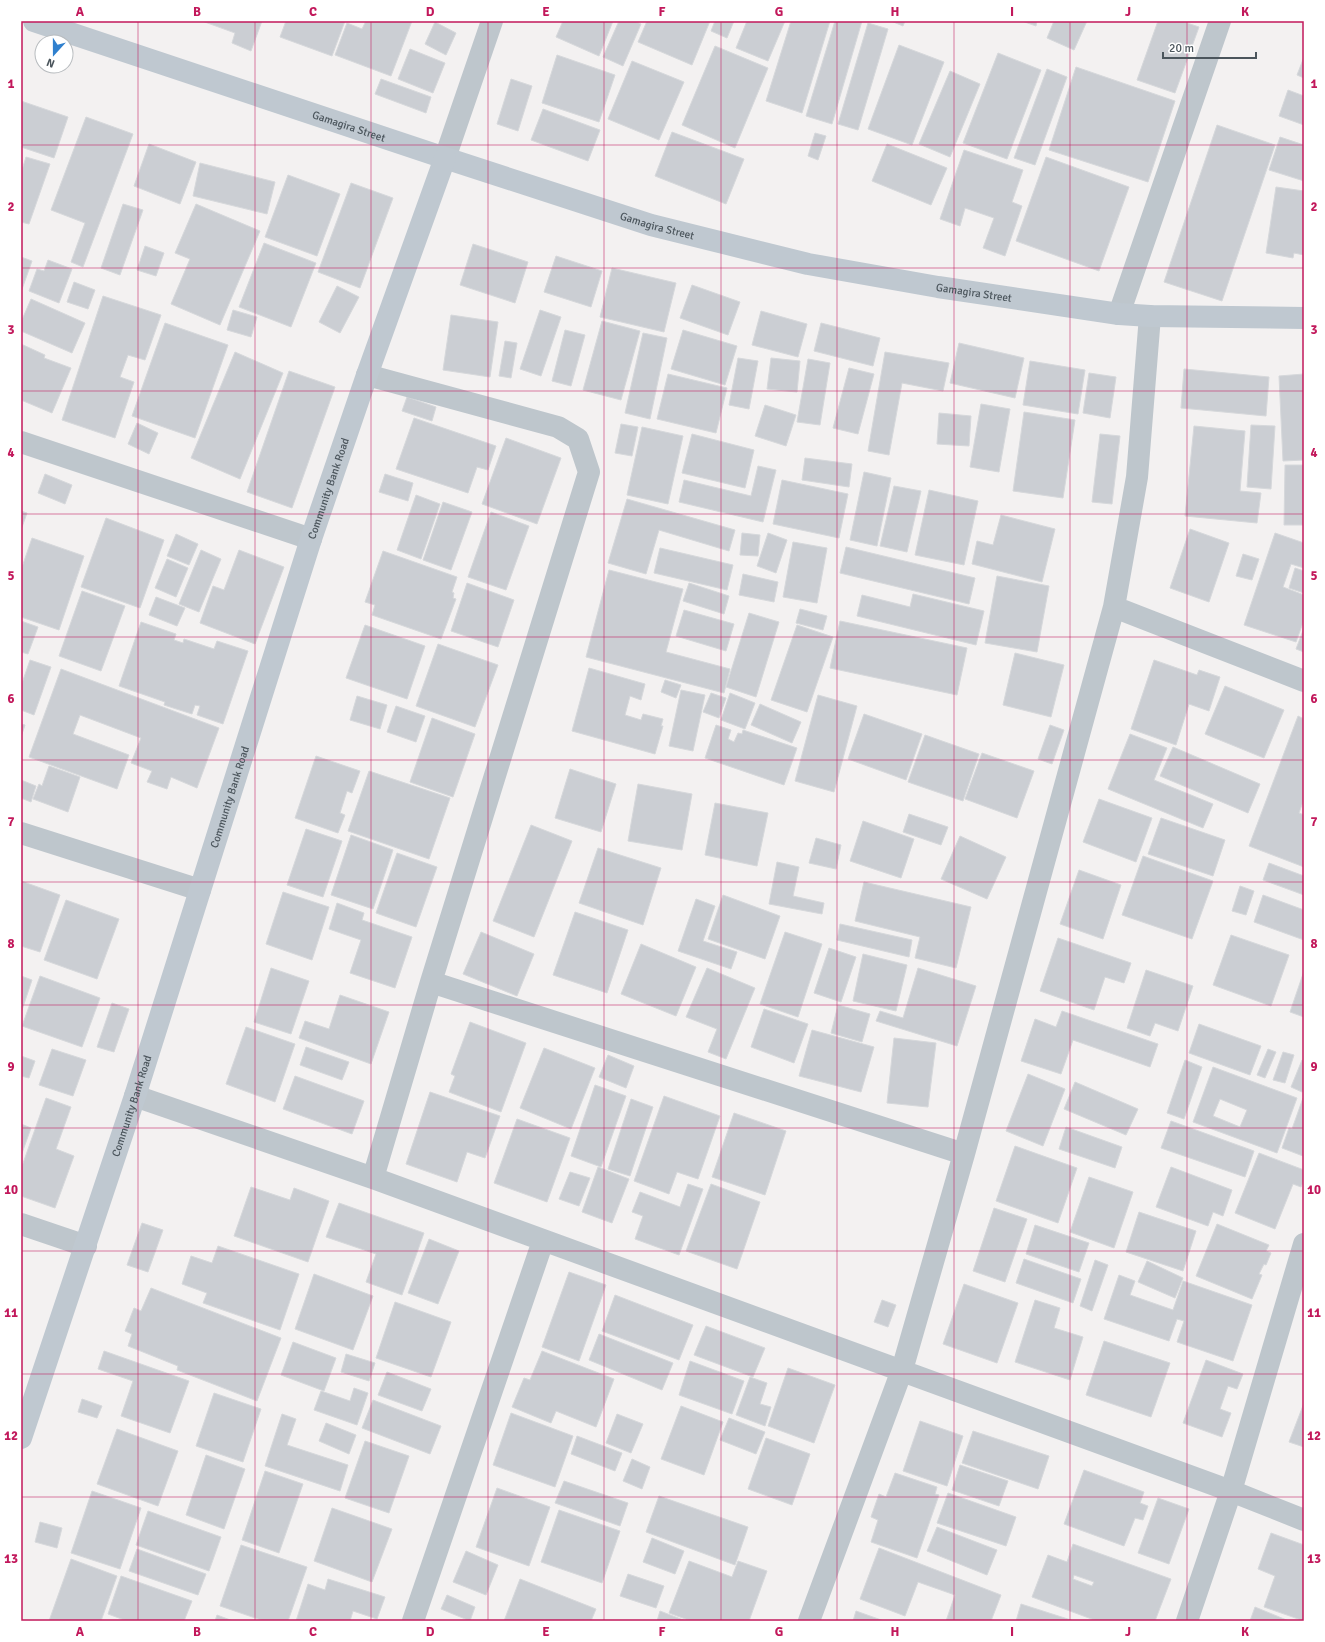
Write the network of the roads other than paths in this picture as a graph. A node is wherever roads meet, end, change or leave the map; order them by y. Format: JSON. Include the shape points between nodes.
{"nodes":[{"id":1,"x":34,"y":21,"type":"edge"},
{"id":2,"x":492,"y":21,"type":"edge"},
{"id":3,"x":1220,"y":21,"type":"edge"},
{"id":4,"x":73,"y":27,"type":"edge"},
{"id":5,"x":445,"y":158,"type":"junction"},
{"id":6,"x":1119,"y":314,"type":"junction"},
{"id":7,"x":1150,"y":316,"type":"junction"},
{"id":8,"x":1304,"y":318,"type":"edge"},
{"id":9,"x":367,"y":375,"type":"junction"},
{"id":10,"x":21,"y":442,"type":"edge"},
{"id":11,"x":311,"y":539,"type":"junction"},
{"id":12,"x":1114,"y":607,"type":"junction"},
{"id":13,"x":1304,"y":681,"type":"edge"},
{"id":14,"x":21,"y":833,"type":"edge"},
{"id":15,"x":200,"y":890,"type":"junction"},
{"id":16,"x":431,"y":982,"type":"junction"},
{"id":17,"x":135,"y":1096,"type":"junction"},
{"id":18,"x":964,"y":1154,"type":"junction"},
{"id":19,"x":373,"y":1178,"type":"junction"},
{"id":20,"x":21,"y":1224,"type":"edge"},
{"id":21,"x":543,"y":1241,"type":"junction"},
{"id":22,"x":1304,"y":1244,"type":"edge"},
{"id":23,"x":86,"y":1246,"type":"junction"},
{"id":24,"x":902,"y":1370,"type":"junction"},
{"id":25,"x":21,"y":1438,"type":"edge"},
{"id":26,"x":1231,"y":1491,"type":"junction"},
{"id":27,"x":1304,"y":1520,"type":"edge"},
{"id":28,"x":413,"y":1621,"type":"edge"},
{"id":29,"x":809,"y":1621,"type":"edge"},
{"id":30,"x":1187,"y":1621,"type":"edge"}],
"edges":[{"from":1,"to":4,"type":"street","name":"Gamagira Street"},
{"from":2,"to":5,"type":"street"},
{"from":3,"to":6,"type":"street"},
{"from":4,"to":5,"type":"street","name":"Gamagira Street"},
{"from":5,"to":6,"type":"street","name":"Gamagira Street","via":[[651,225],[808,264],[938,287]]},
{"from":5,"to":9,"type":"street","name":"Community Bank Road"},
{"from":6,"to":7,"type":"street","name":"Gamagira Street"},
{"from":7,"to":8,"type":"street","name":"Gamagira Street"},
{"from":7,"to":12,"type":"street","via":[[1137,477]]},
{"from":9,"to":11,"type":"street","name":"Community Bank Road"},
{"from":9,"to":16,"type":"street","via":[[558,427],[578,439],[589,472]]},
{"from":10,"to":11,"type":"street"},
{"from":11,"to":15,"type":"street","name":"Community Bank Road"},
{"from":12,"to":13,"type":"street"},
{"from":12,"to":18,"type":"street"},
{"from":14,"to":15,"type":"street"},
{"from":15,"to":17,"type":"street","name":"Community Bank Road"},
{"from":16,"to":18,"type":"street"},
{"from":16,"to":19,"type":"street"},
{"from":17,"to":19,"type":"street"},
{"from":17,"to":23,"type":"street","name":"Community Bank Road"},
{"from":18,"to":24,"type":"street"},
{"from":19,"to":21,"type":"street"},
{"from":20,"to":23,"type":"street"},
{"from":21,"to":24,"type":"street"},
{"from":21,"to":28,"type":"street"},
{"from":22,"to":26,"type":"street"},
{"from":23,"to":25,"type":"street","name":"Community Bank Road"},
{"from":24,"to":26,"type":"street"},
{"from":24,"to":29,"type":"street"},
{"from":26,"to":27,"type":"street"},
{"from":26,"to":30,"type":"street"}]}
